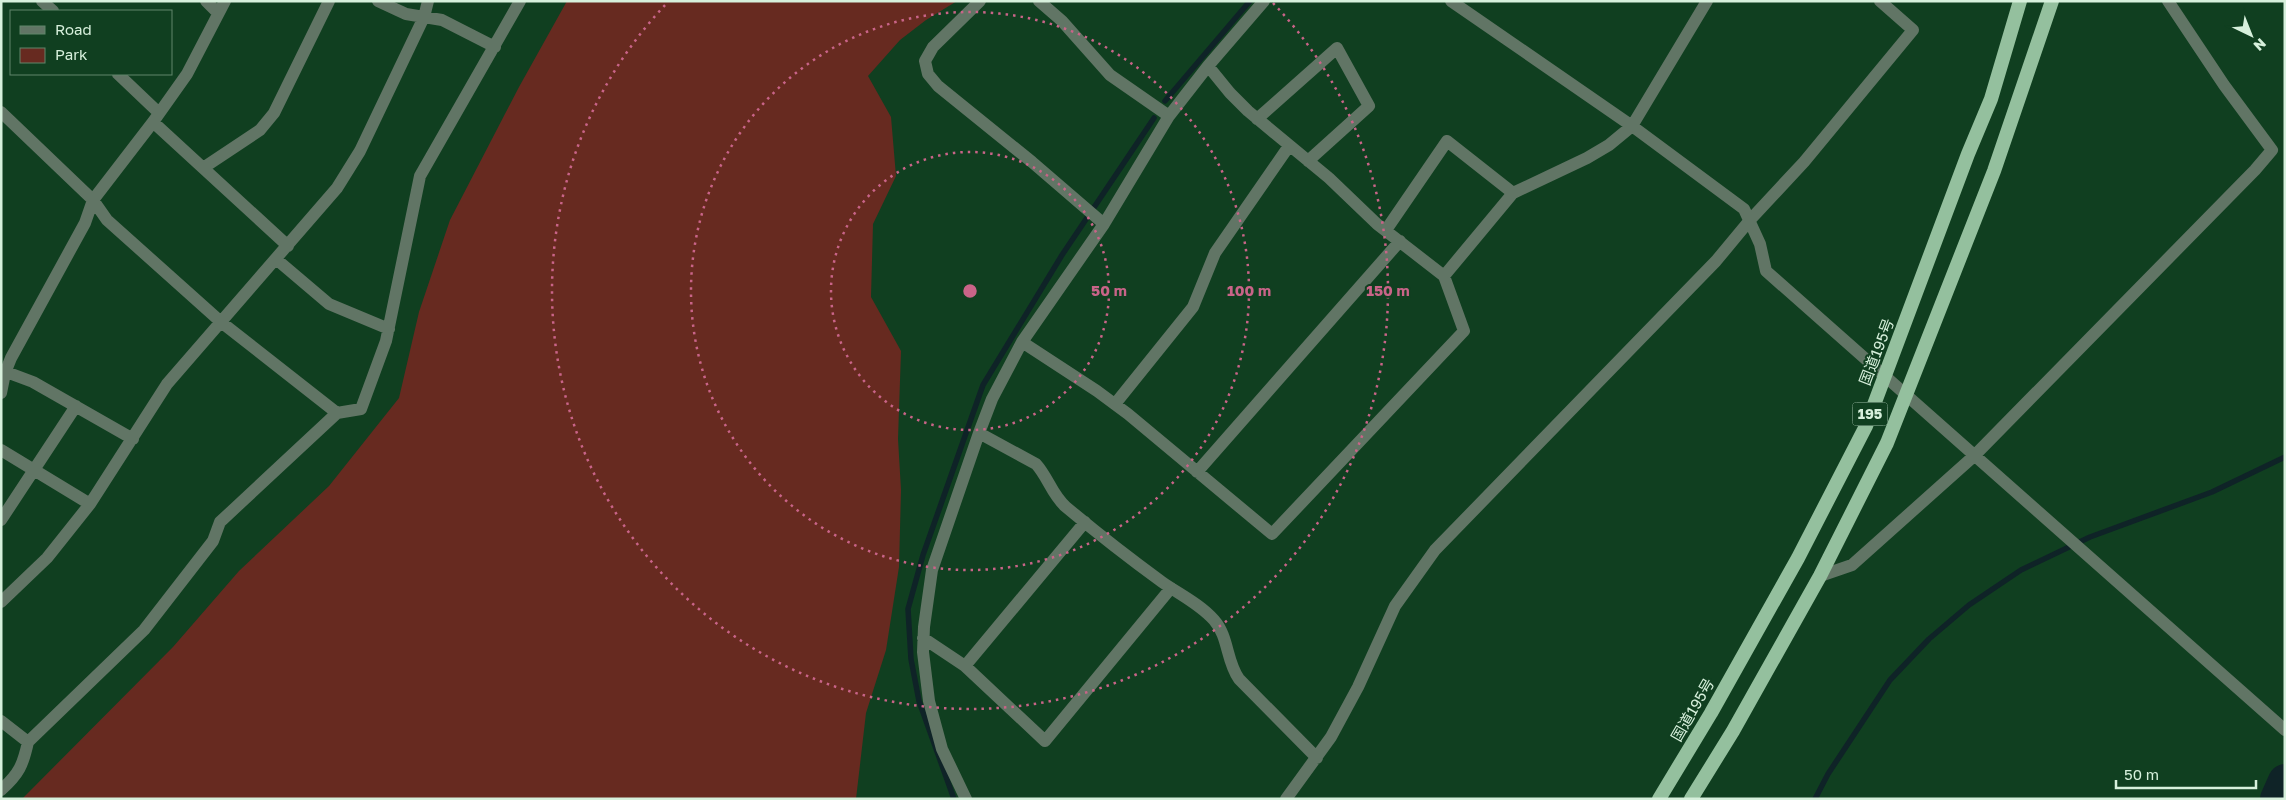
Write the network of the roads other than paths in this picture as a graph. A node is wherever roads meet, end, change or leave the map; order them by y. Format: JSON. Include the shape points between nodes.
{"nodes":[{"id":1,"x":42,"y":1,"type":"edge"},
{"id":2,"x":206,"y":1,"type":"edge"},
{"id":3,"x":225,"y":1,"type":"edge"},
{"id":4,"x":329,"y":1,"type":"edge"},
{"id":5,"x":378,"y":1,"type":"edge"},
{"id":6,"x":428,"y":1,"type":"edge"},
{"id":7,"x":520,"y":1,"type":"edge"},
{"id":8,"x":980,"y":1,"type":"edge"},
{"id":9,"x":1039,"y":1,"type":"edge"},
{"id":10,"x":1264,"y":1,"type":"edge"},
{"id":11,"x":1451,"y":1,"type":"edge"},
{"id":12,"x":1707,"y":1,"type":"edge"},
{"id":13,"x":1880,"y":1,"type":"edge"},
{"id":14,"x":2020,"y":1,"type":"edge"},
{"id":15,"x":2052,"y":1,"type":"edge"},
{"id":16,"x":2168,"y":1,"type":"edge"},
{"id":17,"x":52,"y":10,"type":"edge"},
{"id":18,"x":218,"y":13,"type":"junction"},
{"id":19,"x":424,"y":17,"type":"junction"},
{"id":20,"x":495,"y":47,"type":"junction"},
{"id":21,"x":1208,"y":66,"type":"junction"},
{"id":22,"x":119,"y":75,"type":"edge"},
{"id":23,"x":1,"y":112,"type":"edge"},
{"id":24,"x":1169,"y":116,"type":"junction"},
{"id":25,"x":156,"y":118,"type":"junction"},
{"id":26,"x":1258,"y":120,"type":"junction"},
{"id":27,"x":1632,"y":126,"type":"junction"},
{"id":28,"x":1289,"y":146,"type":"junction"},
{"id":29,"x":1308,"y":161,"type":"junction"},
{"id":30,"x":203,"y":168,"type":"junction"},
{"id":31,"x":1513,"y":193,"type":"junction"},
{"id":32,"x":93,"y":200,"type":"junction"},
{"id":33,"x":1100,"y":220,"type":"junction"},
{"id":34,"x":1750,"y":220,"type":"junction"},
{"id":35,"x":1386,"y":230,"type":"junction"},
{"id":36,"x":1400,"y":241,"type":"junction"},
{"id":37,"x":288,"y":246,"type":"junction"},
{"id":38,"x":276,"y":259,"type":"junction"},
{"id":39,"x":1444,"y":276,"type":"junction"},
{"id":40,"x":221,"y":322,"type":"junction"},
{"id":41,"x":388,"y":329,"type":"junction"},
{"id":42,"x":1022,"y":342,"type":"junction"},
{"id":43,"x":3,"y":371,"type":"edge"},
{"id":44,"x":1884,"y":376,"type":"junction"},
{"id":45,"x":1,"y":393,"type":"edge"},
{"id":46,"x":1908,"y":396,"type":"junction"},
{"id":47,"x":1114,"y":404,"type":"junction"},
{"id":48,"x":76,"y":406,"type":"junction"},
{"id":49,"x":337,"y":413,"type":"junction"},
{"id":50,"x":979,"y":433,"type":"junction"},
{"id":51,"x":133,"y":439,"type":"junction"},
{"id":52,"x":1,"y":450,"type":"edge"},
{"id":53,"x":1974,"y":456,"type":"junction"},
{"id":54,"x":34,"y":470,"type":"junction"},
{"id":55,"x":1197,"y":472,"type":"junction"},
{"id":56,"x":90,"y":504,"type":"junction"},
{"id":57,"x":1,"y":520,"type":"edge"},
{"id":58,"x":1085,"y":522,"type":"junction"},
{"id":59,"x":1820,"y":576,"type":"junction"},
{"id":60,"x":1171,"y":588,"type":"junction"},
{"id":61,"x":1,"y":602,"type":"edge"},
{"id":62,"x":924,"y":638,"type":"junction"},
{"id":63,"x":964,"y":666,"type":"junction"},
{"id":64,"x":1,"y":721,"type":"edge"},
{"id":65,"x":2285,"y":730,"type":"edge"},
{"id":66,"x":28,"y":742,"type":"junction"},
{"id":67,"x":1317,"y":758,"type":"junction"},
{"id":68,"x":1,"y":790,"type":"edge"},
{"id":69,"x":966,"y":799,"type":"edge"},
{"id":70,"x":1286,"y":799,"type":"edge"},
{"id":71,"x":1659,"y":799,"type":"edge"},
{"id":72,"x":1691,"y":799,"type":"edge"}],
"edges":[{"from":1,"to":17,"type":"street"},
{"from":2,"to":18,"type":"street"},
{"from":3,"to":18,"type":"street"},
{"from":4,"to":30,"type":"street","via":[[274,113],[260,130]]},
{"from":5,"to":19,"type":"street","via":[[406,14]]},
{"from":6,"to":19,"type":"street"},
{"from":7,"to":20,"type":"street"},
{"from":8,"to":33,"type":"street","via":[[933,47],[925,61],[928,74],[938,86]]},
{"from":9,"to":24,"type":"street","via":[[1062,21],[1110,75]]},
{"from":10,"to":21,"type":"street"},
{"from":11,"to":27,"type":"street"},
{"from":12,"to":27,"type":"street"},
{"from":13,"to":34,"type":"street","via":[[1913,30],[1804,162]]},
{"from":14,"to":44,"type":"highway","name":"国道195号","number":"195","via":[[1991,99]]},
{"from":15,"to":46,"type":"highway","number":"195","via":[[1994,171]]},
{"from":16,"to":53,"type":"street","via":[[2224,86],[2272,150]]},
{"from":18,"to":25,"type":"street","via":[[187,74]]},
{"from":19,"to":20,"type":"street","via":[[442,20]]},
{"from":19,"to":37,"type":"street","via":[[360,151],[337,188]]},
{"from":20,"to":41,"type":"street","via":[[420,176]]},
{"from":21,"to":24,"type":"street"},
{"from":21,"to":26,"type":"street"},
{"from":22,"to":25,"type":"street"},
{"from":23,"to":32,"type":"street"},
{"from":24,"to":33,"type":"street"},
{"from":25,"to":30,"type":"street"},
{"from":25,"to":32,"type":"street"},
{"from":26,"to":28,"type":"street"},
{"from":26,"to":29,"type":"street","via":[[1337,48],[1370,106]]},
{"from":27,"to":31,"type":"street","via":[[1587,158]]},
{"from":27,"to":34,"type":"street","via":[[1744,209]]},
{"from":28,"to":29,"type":"street"},
{"from":28,"to":47,"type":"street","via":[[1215,254],[1193,307]]},
{"from":29,"to":35,"type":"street"},
{"from":30,"to":37,"type":"street"},
{"from":31,"to":35,"type":"street","via":[[1447,141]]},
{"from":31,"to":39,"type":"street"},
{"from":32,"to":40,"type":"street","via":[[107,220]]},
{"from":32,"to":43,"type":"street","via":[[85,223]]},
{"from":33,"to":42,"type":"street"},
{"from":34,"to":44,"type":"street","via":[[1766,271]]},
{"from":34,"to":67,"type":"street","via":[[1716,261],[1435,550],[1395,606],[1358,687]]},
{"from":35,"to":36,"type":"street"},
{"from":36,"to":39,"type":"street"},
{"from":36,"to":55,"type":"street"},
{"from":37,"to":38,"type":"street"},
{"from":38,"to":40,"type":"street"},
{"from":38,"to":41,"type":"street","via":[[329,304]]},
{"from":39,"to":55,"type":"street","via":[[1464,331],[1272,534]]},
{"from":40,"to":49,"type":"street"},
{"from":40,"to":51,"type":"street","via":[[167,384]]},
{"from":41,"to":49,"type":"street","via":[[361,409]]},
{"from":42,"to":47,"type":"street"},
{"from":42,"to":50,"type":"street","via":[[992,399]]},
{"from":43,"to":45,"type":"street"},
{"from":43,"to":48,"type":"street","via":[[34,382]]},
{"from":44,"to":46,"type":"street"},
{"from":44,"to":71,"type":"highway","name":"国道195号","number":"195","via":[[1866,426],[1798,558]]},
{"from":46,"to":53,"type":"street"},
{"from":46,"to":59,"type":"highway","number":"195","via":[[1888,444]]},
{"from":47,"to":55,"type":"street"},
{"from":48,"to":51,"type":"street"},
{"from":48,"to":54,"type":"street"},
{"from":49,"to":66,"type":"street","via":[[220,522],[213,541],[144,630]]},
{"from":50,"to":58,"type":"street","via":[[1036,464],[1059,500]]},
{"from":50,"to":62,"type":"street","via":[[932,570]]},
{"from":51,"to":56,"type":"street"},
{"from":52,"to":54,"type":"street"},
{"from":53,"to":59,"type":"street","via":[[1852,565]]},
{"from":53,"to":65,"type":"street"},
{"from":54,"to":56,"type":"street"},
{"from":54,"to":57,"type":"street"},
{"from":56,"to":61,"type":"street","via":[[47,558]]},
{"from":58,"to":60,"type":"street"},
{"from":58,"to":63,"type":"street"},
{"from":59,"to":72,"type":"highway","number":"195"},
{"from":60,"to":63,"type":"street","via":[[1046,741]]},
{"from":60,"to":67,"type":"street","via":[[1216,622],[1225,637],[1232,666],[1239,679]]},
{"from":62,"to":63,"type":"street"},
{"from":62,"to":69,"type":"street","via":[[929,702],[942,749]]},
{"from":64,"to":66,"type":"street"},
{"from":66,"to":68,"type":"street","via":[[24,763]]},
{"from":67,"to":70,"type":"street"}]}
